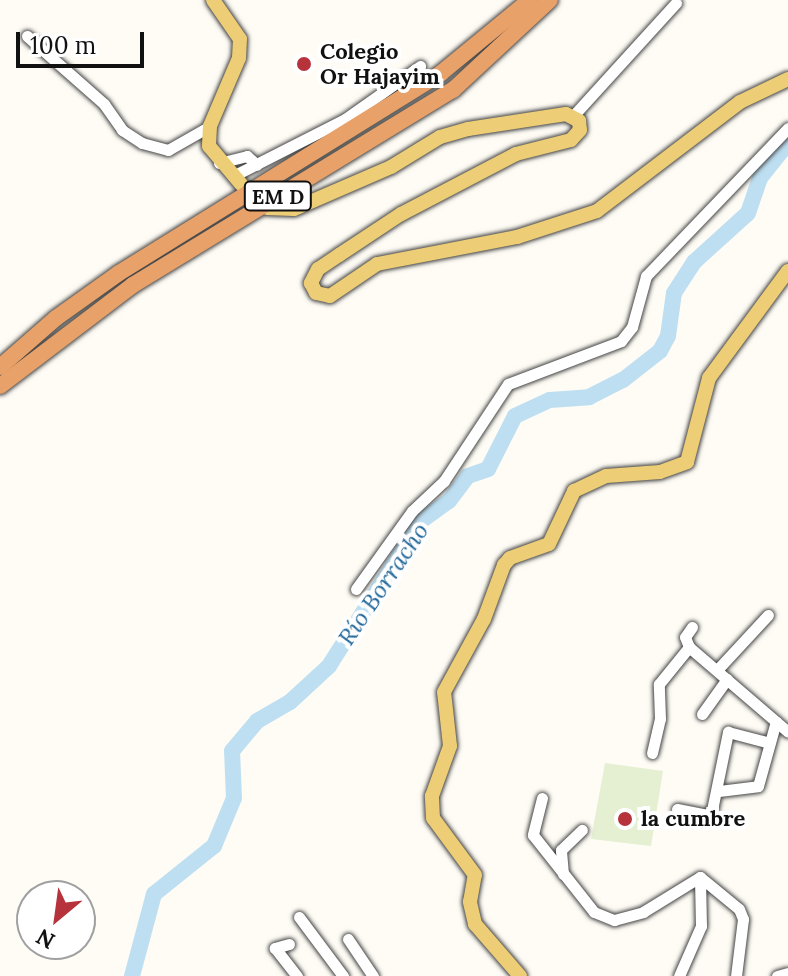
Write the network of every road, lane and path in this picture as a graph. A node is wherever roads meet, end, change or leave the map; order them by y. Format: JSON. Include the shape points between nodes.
{"nodes":[{"id":1,"x":213,"y":0,"type":"edge"},
{"id":2,"x":530,"y":0,"type":"edge"},
{"id":3,"x":550,"y":0,"type":"edge"},
{"id":4,"x":676,"y":3,"type":"dead end"},
{"id":5,"x":27,"y":36,"type":"dead end"},
{"id":6,"x":420,"y":66,"type":"dead end"},
{"id":7,"x":788,"y":79,"type":"edge"},
{"id":8,"x":573,"y":116,"type":"junction"},
{"id":9,"x":210,"y":126,"type":"junction"},
{"id":10,"x":788,"y":128,"type":"edge"},
{"id":11,"x":219,"y":163,"type":"junction"},
{"id":12,"x":257,"y":165,"type":"junction"},
{"id":13,"x":237,"y":180,"type":"joint"},
{"id":14,"x":267,"y":208,"type":"dead end"},
{"id":15,"x":788,"y":271,"type":"edge"},
{"id":16,"x":0,"y":367,"type":"edge"},
{"id":17,"x":0,"y":386,"type":"edge"},
{"id":18,"x":356,"y":589,"type":"dead end"},
{"id":19,"x":768,"y":615,"type":"dead end"},
{"id":20,"x":692,"y":627,"type":"dead end"},
{"id":21,"x":689,"y":647,"type":"junction"},
{"id":22,"x":717,"y":670,"type":"junction"},
{"id":23,"x":727,"y":679,"type":"junction"},
{"id":24,"x":702,"y":714,"type":"dead end"},
{"id":25,"x":776,"y":721,"type":"junction"},
{"id":26,"x":788,"y":732,"type":"edge"},
{"id":27,"x":770,"y":743,"type":"junction"},
{"id":28,"x":652,"y":753,"type":"dead end"},
{"id":29,"x":719,"y":791,"type":"junction"},
{"id":30,"x":542,"y":798,"type":"dead end"},
{"id":31,"x":677,"y":809,"type":"dead end"},
{"id":32,"x":582,"y":830,"type":"dead end"},
{"id":33,"x":700,"y":877,"type":"junction"},
{"id":34,"x":566,"y":882,"type":"junction"},
{"id":35,"x":299,"y":917,"type":"dead end"},
{"id":36,"x":348,"y":939,"type":"dead end"},
{"id":37,"x":289,"y":944,"type":"dead end"},
{"id":38,"x":788,"y":973,"type":"edge"},
{"id":39,"x":297,"y":976,"type":"edge"},
{"id":40,"x":343,"y":976,"type":"edge"},
{"id":41,"x":373,"y":976,"type":"edge"},
{"id":42,"x":520,"y":976,"type":"edge"},
{"id":43,"x":679,"y":976,"type":"edge"},
{"id":44,"x":736,"y":976,"type":"edge"},
{"id":45,"x":777,"y":976,"type":"edge"}],
"edges":[{"from":1,"to":9,"type":"main road","via":[[231,20],[239,48],[233,79]]},
{"from":2,"to":16,"type":"highway","number":"EM D","via":[[441,73],[119,273]]},
{"from":3,"to":17,"type":"highway","number":"EM D","via":[[453,90],[133,285]]},
{"from":4,"to":8,"type":"street"},
{"from":5,"to":9,"type":"street","via":[[104,104],[122,130],[142,143],[168,150]]},
{"from":6,"to":12,"type":"street","via":[[345,119]]},
{"from":7,"to":8,"type":"main road","via":[[757,90],[597,211],[570,223],[445,254],[377,264],[330,296],[312,289],[318,269],[401,214],[516,154],[571,140],[580,130]]},
{"from":8,"to":14,"type":"main road","via":[[507,122],[440,137],[391,167],[294,209]]},
{"from":9,"to":11,"type":"main road","via":[[209,146]]},
{"from":10,"to":18,"type":"street","via":[[646,276],[632,327],[621,341],[508,384],[444,481],[412,511]]},
{"from":11,"to":12,"type":"street","via":[[247,156]]},
{"from":11,"to":13,"type":"main road"},
{"from":12,"to":13,"type":"street"},
{"from":15,"to":42,"type":"main road","via":[[709,378],[687,462],[660,472],[606,476],[574,491],[549,544],[504,565],[484,619],[444,692],[450,746],[432,796],[433,818],[475,875],[470,902],[475,924]]},
{"from":19,"to":22,"type":"street"},
{"from":20,"to":21,"type":"street","via":[[685,637]]},
{"from":21,"to":22,"type":"street"},
{"from":21,"to":28,"type":"street","via":[[659,684],[660,719]]},
{"from":22,"to":23,"type":"street"},
{"from":23,"to":24,"type":"street"},
{"from":23,"to":25,"type":"street"},
{"from":25,"to":26,"type":"street"},
{"from":25,"to":27,"type":"street"},
{"from":27,"to":29,"type":"street","via":[[758,786]]},
{"from":27,"to":29,"type":"street","via":[[728,732],[716,778]]},
{"from":29,"to":31,"type":"street","via":[[710,813]]},
{"from":30,"to":34,"type":"street","via":[[533,835]]},
{"from":32,"to":34,"type":"street","via":[[561,850]]},
{"from":33,"to":34,"type":"street","via":[[643,912],[614,920],[594,912]]},
{"from":33,"to":43,"type":"street","via":[[701,926]]},
{"from":33,"to":44,"type":"street","via":[[739,909],[743,919]]},
{"from":35,"to":40,"type":"street"},
{"from":36,"to":41,"type":"street"},
{"from":37,"to":39,"type":"street","via":[[275,948]]},
{"from":38,"to":45,"type":"street"}]}
